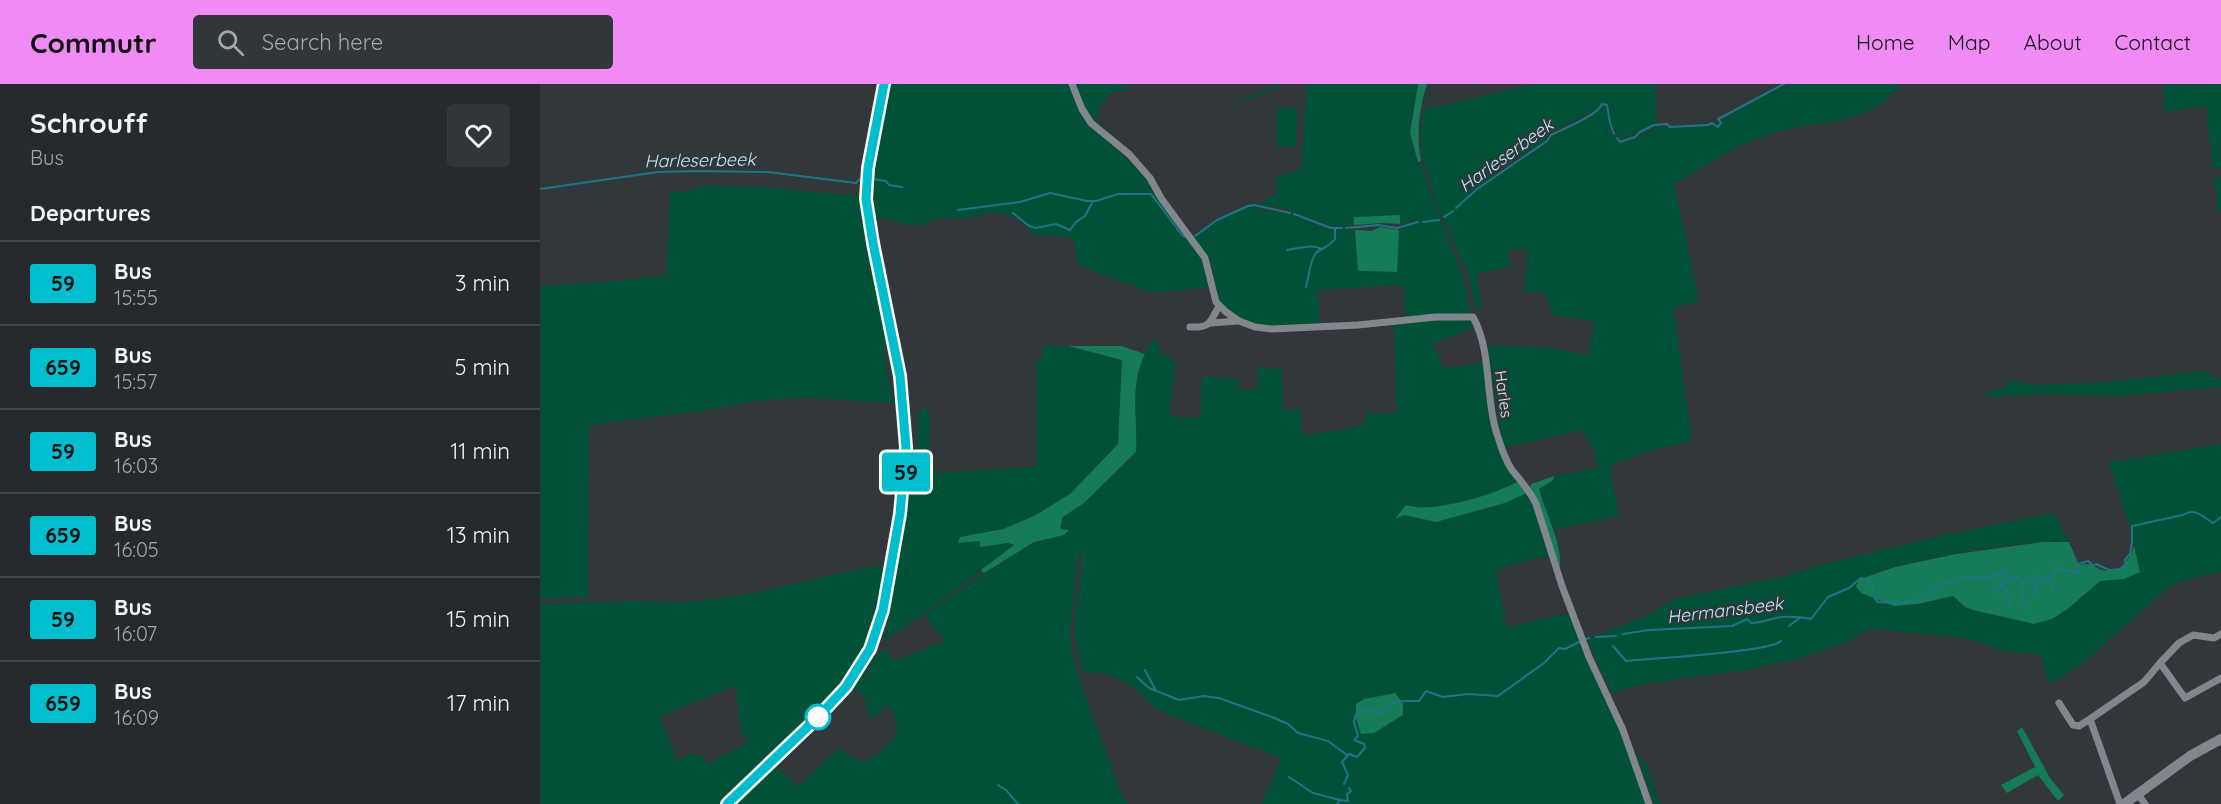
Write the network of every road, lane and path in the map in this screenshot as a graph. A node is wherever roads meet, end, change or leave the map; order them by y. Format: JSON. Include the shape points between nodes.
{"nodes":[{"id":1,"x":884,"y":84,"type":"edge"},
{"id":2,"x":1072,"y":84,"type":"edge"},
{"id":3,"x":1219,"y":306,"type":"junction"},
{"id":4,"x":1239,"y":321,"type":"junction"},
{"id":5,"x":1211,"y":323,"type":"junction"},
{"id":6,"x":1190,"y":327,"type":"dead end"},
{"id":7,"x":2221,"y":634,"type":"edge"},
{"id":8,"x":2160,"y":663,"type":"junction"},
{"id":9,"x":2221,"y":678,"type":"edge"},
{"id":10,"x":2059,"y":703,"type":"dead end"},
{"id":11,"x":2090,"y":718,"type":"junction"},
{"id":12,"x":2221,"y":739,"type":"edge"},
{"id":13,"x":2138,"y":794,"type":"junction"},
{"id":14,"x":727,"y":804,"type":"edge"},
{"id":15,"x":1649,"y":804,"type":"edge"},
{"id":16,"x":2120,"y":804,"type":"edge"},
{"id":17,"x":2124,"y":804,"type":"edge"},
{"id":18,"x":2145,"y":804,"type":"edge"}],
"edges":[{"from":1,"to":14,"type":"street","via":[[866,199],[900,376],[906,447],[900,514],[883,610],[870,649],[846,687]]},
{"from":2,"to":3,"type":"street","via":[[1091,123],[1147,174],[1200,250]]},
{"from":3,"to":4,"type":"street","name":"Harles"},
{"from":3,"to":5,"type":"street"},
{"from":4,"to":5,"type":"street","name":"Harles"},
{"from":4,"to":15,"type":"street","name":"Harles","via":[[1272,329],[1436,316],[1473,317],[1482,335],[1492,416],[1500,444],[1509,465],[1536,504],[1562,586],[1623,730]]},
{"from":5,"to":6,"type":"street","name":"Harles"},
{"from":7,"to":8,"type":"street","via":[[2214,638],[2193,634],[2178,643]]},
{"from":8,"to":9,"type":"street","via":[[2186,698]]},
{"from":8,"to":11,"type":"street","via":[[2144,682]]},
{"from":10,"to":11,"type":"street","via":[[2073,725],[2079,726]]},
{"from":11,"to":16,"type":"street"},
{"from":12,"to":13,"type":"street"},
{"from":13,"to":17,"type":"street"},
{"from":13,"to":18,"type":"street"}]}
